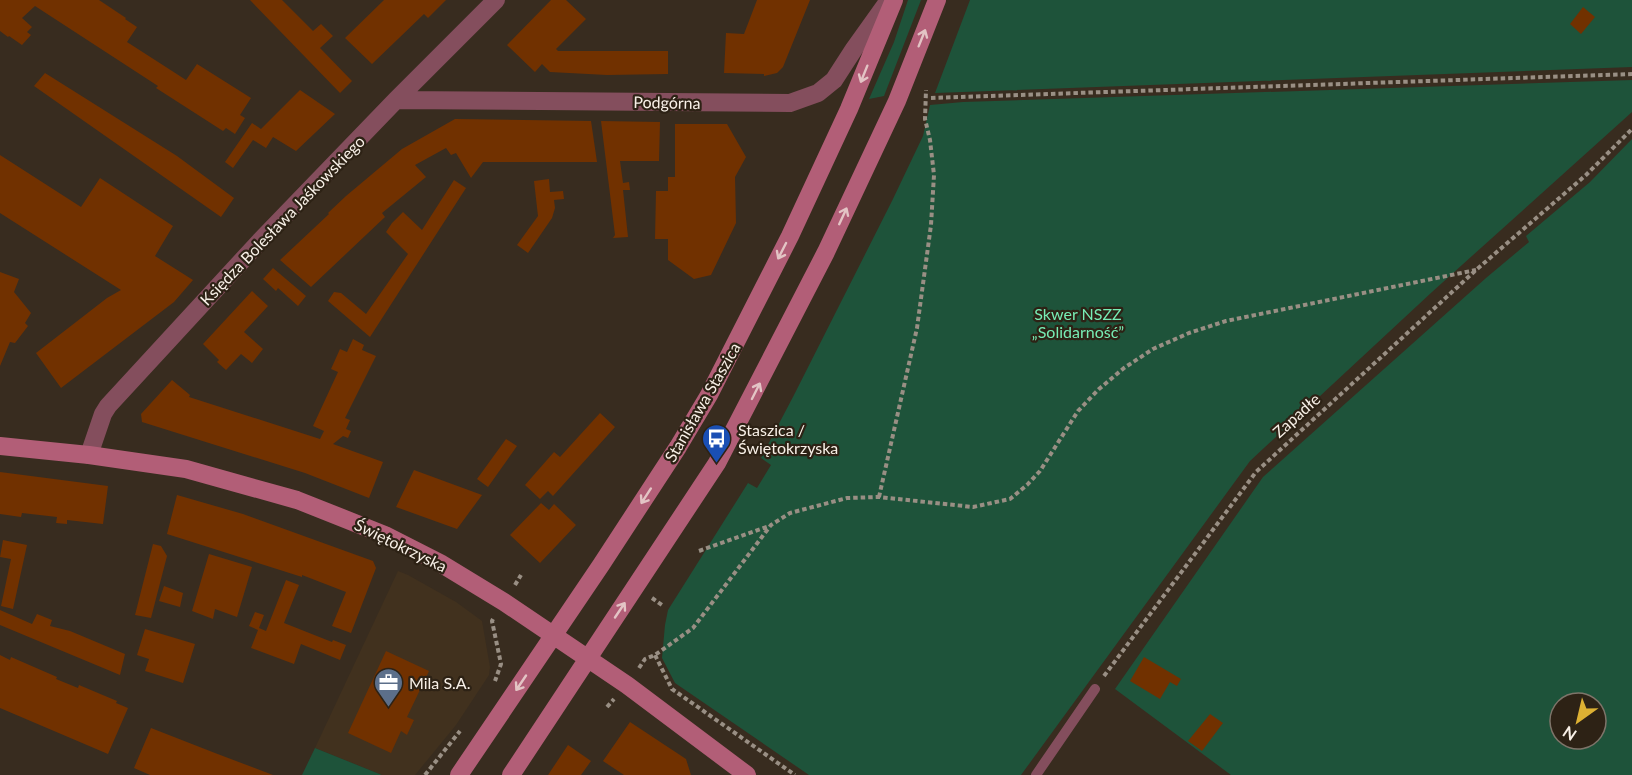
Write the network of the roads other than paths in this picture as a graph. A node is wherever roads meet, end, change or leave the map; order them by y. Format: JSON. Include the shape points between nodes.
{"nodes":[{"id":1,"x":496,"y":0,"type":"edge"},
{"id":2,"x":889,"y":0,"type":"edge"},
{"id":3,"x":894,"y":0,"type":"edge"},
{"id":4,"x":937,"y":0,"type":"edge"},
{"id":5,"x":396,"y":100,"type":"junction"},
{"id":6,"x":0,"y":446,"type":"edge"},
{"id":7,"x":89,"y":455,"type":"junction"},
{"id":8,"x":554,"y":635,"type":"junction"},
{"id":9,"x":588,"y":659,"type":"junction"},
{"id":10,"x":1095,"y":688,"type":"road end"},
{"id":11,"x":737,"y":772,"type":"edge"},
{"id":12,"x":459,"y":775,"type":"edge"},
{"id":13,"x":511,"y":775,"type":"edge"},
{"id":14,"x":1036,"y":775,"type":"edge"}],
"edges":[{"from":1,"to":5,"type":"street","name":"Księdza Bolesława Jaśkowskiego"},
{"from":2,"to":5,"type":"street","name":"Podgórna","via":[[834,80],[818,93],[790,103]]},
{"from":3,"to":8,"type":"main road","name":"Stanisława Staszica","one_way":true,"via":[[849,110],[790,236],[709,395]]},
{"from":9,"to":4,"type":"main road","one_way":true,"via":[[717,464],[744,414],[897,101]]},
{"from":5,"to":7,"type":"street","name":"Księdza Bolesława Jaśkowskiego","via":[[108,406]]},
{"from":6,"to":7,"type":"main road","name":"Świętokrzyska"},
{"from":7,"to":8,"type":"main road","name":"Świętokrzyska","via":[[186,469],[297,500],[385,535],[440,563]]},
{"from":8,"to":9,"type":"main road","name":"Świętokrzyska"},
{"from":8,"to":12,"type":"main road","name":"Stanisława Staszica","one_way":true},
{"from":9,"to":11,"type":"main road","name":"Świętokrzyska"},
{"from":9,"to":13,"type":"main road"},
{"from":10,"to":14,"type":"lane"}]}
